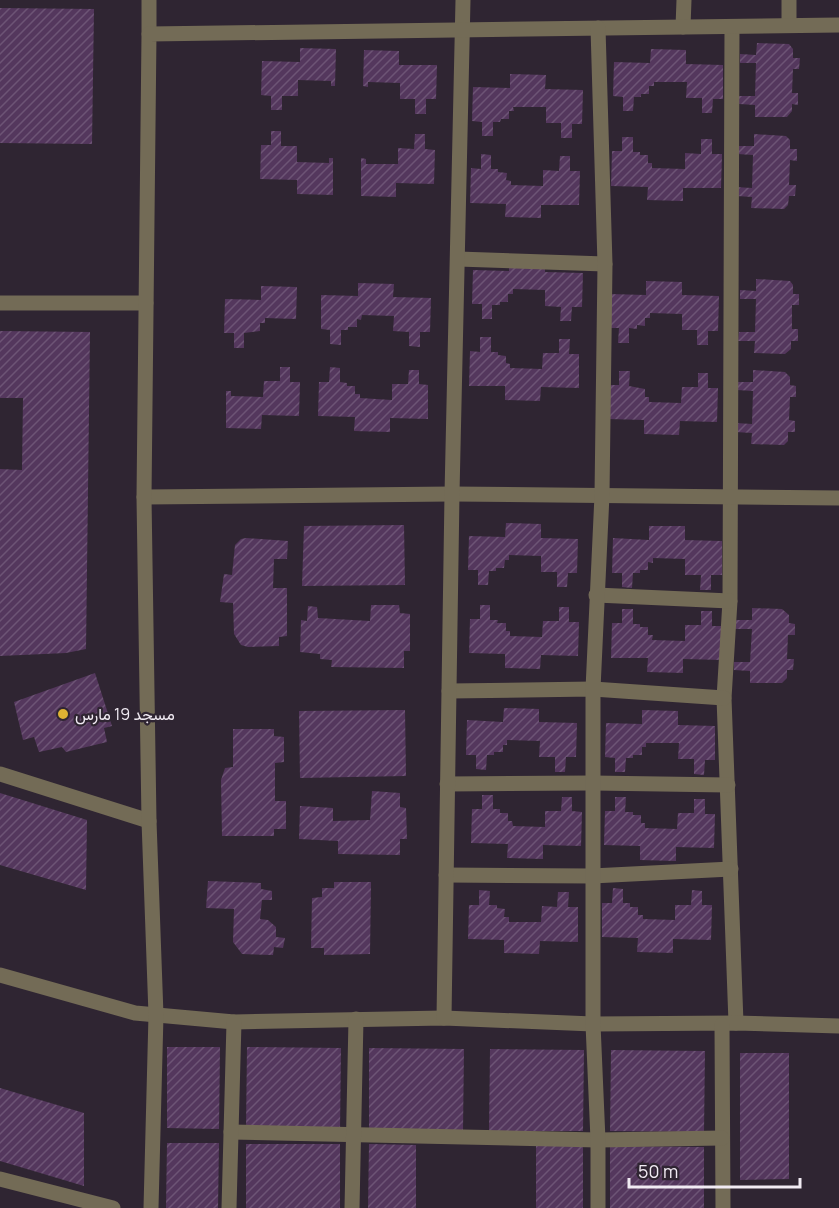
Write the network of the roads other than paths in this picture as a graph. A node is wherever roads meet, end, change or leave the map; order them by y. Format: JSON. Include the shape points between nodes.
{"nodes":[{"id":1,"x":149,"y":0,"type":"edge"},
{"id":2,"x":463,"y":0,"type":"edge"},
{"id":3,"x":684,"y":0,"type":"edge"},
{"id":4,"x":789,"y":0,"type":"edge"},
{"id":5,"x":789,"y":25,"type":"junction"},
{"id":6,"x":839,"y":25,"type":"edge"},
{"id":7,"x":463,"y":27,"type":"junction"},
{"id":8,"x":683,"y":27,"type":"junction"},
{"id":9,"x":732,"y":27,"type":"junction"},
{"id":10,"x":598,"y":28,"type":"junction"},
{"id":11,"x":149,"y":34,"type":"junction"},
{"id":12,"x":458,"y":259,"type":"junction"},
{"id":13,"x":605,"y":264,"type":"junction"},
{"id":14,"x":0,"y":303,"type":"edge"},
{"id":15,"x":146,"y":303,"type":"junction"},
{"id":16,"x":452,"y":494,"type":"junction"},
{"id":17,"x":602,"y":495,"type":"junction"},
{"id":18,"x":730,"y":496,"type":"junction"},
{"id":19,"x":144,"y":497,"type":"junction"},
{"id":20,"x":839,"y":498,"type":"edge"},
{"id":21,"x":597,"y":595,"type":"junction"},
{"id":22,"x":730,"y":601,"type":"junction"},
{"id":23,"x":593,"y":689,"type":"junction"},
{"id":24,"x":449,"y":691,"type":"junction"},
{"id":25,"x":724,"y":698,"type":"junction"},
{"id":26,"x":0,"y":774,"type":"edge"},
{"id":27,"x":593,"y":783,"type":"junction"},
{"id":28,"x":447,"y":784,"type":"junction"},
{"id":29,"x":728,"y":785,"type":"junction"},
{"id":30,"x":149,"y":821,"type":"junction"},
{"id":31,"x":731,"y":869,"type":"junction"},
{"id":32,"x":446,"y":875,"type":"junction"},
{"id":33,"x":592,"y":876,"type":"junction"},
{"id":34,"x":0,"y":975,"type":"edge"},
{"id":35,"x":156,"y":1015,"type":"junction"},
{"id":36,"x":356,"y":1018,"type":"junction"},
{"id":37,"x":444,"y":1018,"type":"junction"},
{"id":38,"x":234,"y":1022,"type":"junction"},
{"id":39,"x":593,"y":1024,"type":"junction"},
{"id":40,"x":729,"y":1024,"type":"junction"},
{"id":41,"x":839,"y":1026,"type":"edge"},
{"id":42,"x":231,"y":1132,"type":"junction"},
{"id":43,"x":353,"y":1135,"type":"junction"},
{"id":44,"x":722,"y":1138,"type":"junction"},
{"id":45,"x":598,"y":1140,"type":"junction"},
{"id":46,"x":0,"y":1179,"type":"edge"},
{"id":47,"x":113,"y":1208,"type":"edge"},
{"id":48,"x":151,"y":1208,"type":"edge"},
{"id":49,"x":229,"y":1208,"type":"edge"},
{"id":50,"x":352,"y":1208,"type":"edge"},
{"id":51,"x":598,"y":1208,"type":"edge"},
{"id":52,"x":723,"y":1208,"type":"edge"}],
"edges":[{"from":1,"to":11,"type":"street"},
{"from":2,"to":7,"type":"street"},
{"from":3,"to":8,"type":"street"},
{"from":4,"to":5,"type":"street"},
{"from":5,"to":6,"type":"street"},
{"from":5,"to":9,"type":"street"},
{"from":7,"to":10,"type":"street"},
{"from":7,"to":11,"type":"street"},
{"from":7,"to":12,"type":"street"},
{"from":8,"to":9,"type":"street"},
{"from":8,"to":10,"type":"street"},
{"from":9,"to":18,"type":"street"},
{"from":10,"to":13,"type":"street"},
{"from":11,"to":15,"type":"street"},
{"from":12,"to":13,"type":"street"},
{"from":12,"to":16,"type":"street"},
{"from":13,"to":17,"type":"street"},
{"from":14,"to":15,"type":"street"},
{"from":15,"to":19,"type":"street"},
{"from":16,"to":17,"type":"street"},
{"from":16,"to":19,"type":"street"},
{"from":16,"to":24,"type":"street"},
{"from":17,"to":18,"type":"street"},
{"from":17,"to":21,"type":"street"},
{"from":18,"to":20,"type":"street"},
{"from":18,"to":22,"type":"street"},
{"from":19,"to":30,"type":"street"},
{"from":21,"to":22,"type":"street"},
{"from":21,"to":23,"type":"street"},
{"from":22,"to":25,"type":"street"},
{"from":23,"to":24,"type":"street"},
{"from":23,"to":25,"type":"street"},
{"from":23,"to":27,"type":"street"},
{"from":24,"to":28,"type":"street"},
{"from":25,"to":29,"type":"street"},
{"from":26,"to":30,"type":"street"},
{"from":27,"to":28,"type":"street"},
{"from":27,"to":29,"type":"street"},
{"from":27,"to":33,"type":"street"},
{"from":28,"to":32,"type":"street"},
{"from":29,"to":31,"type":"street"},
{"from":30,"to":35,"type":"street"},
{"from":31,"to":33,"type":"street"},
{"from":31,"to":40,"type":"street"},
{"from":32,"to":33,"type":"street"},
{"from":32,"to":37,"type":"street"},
{"from":33,"to":39,"type":"street"},
{"from":34,"to":35,"type":"street","via":[[135,1013]]},
{"from":35,"to":38,"type":"street"},
{"from":35,"to":48,"type":"street"},
{"from":36,"to":37,"type":"street"},
{"from":36,"to":38,"type":"street"},
{"from":36,"to":43,"type":"street"},
{"from":37,"to":39,"type":"street"},
{"from":38,"to":42,"type":"street"},
{"from":39,"to":40,"type":"street"},
{"from":39,"to":45,"type":"street"},
{"from":40,"to":41,"type":"street"},
{"from":40,"to":44,"type":"street"},
{"from":42,"to":43,"type":"street"},
{"from":42,"to":49,"type":"street"},
{"from":43,"to":45,"type":"street"},
{"from":43,"to":50,"type":"street"},
{"from":44,"to":45,"type":"street"},
{"from":44,"to":52,"type":"street"},
{"from":45,"to":51,"type":"street"},
{"from":46,"to":47,"type":"street"}]}
